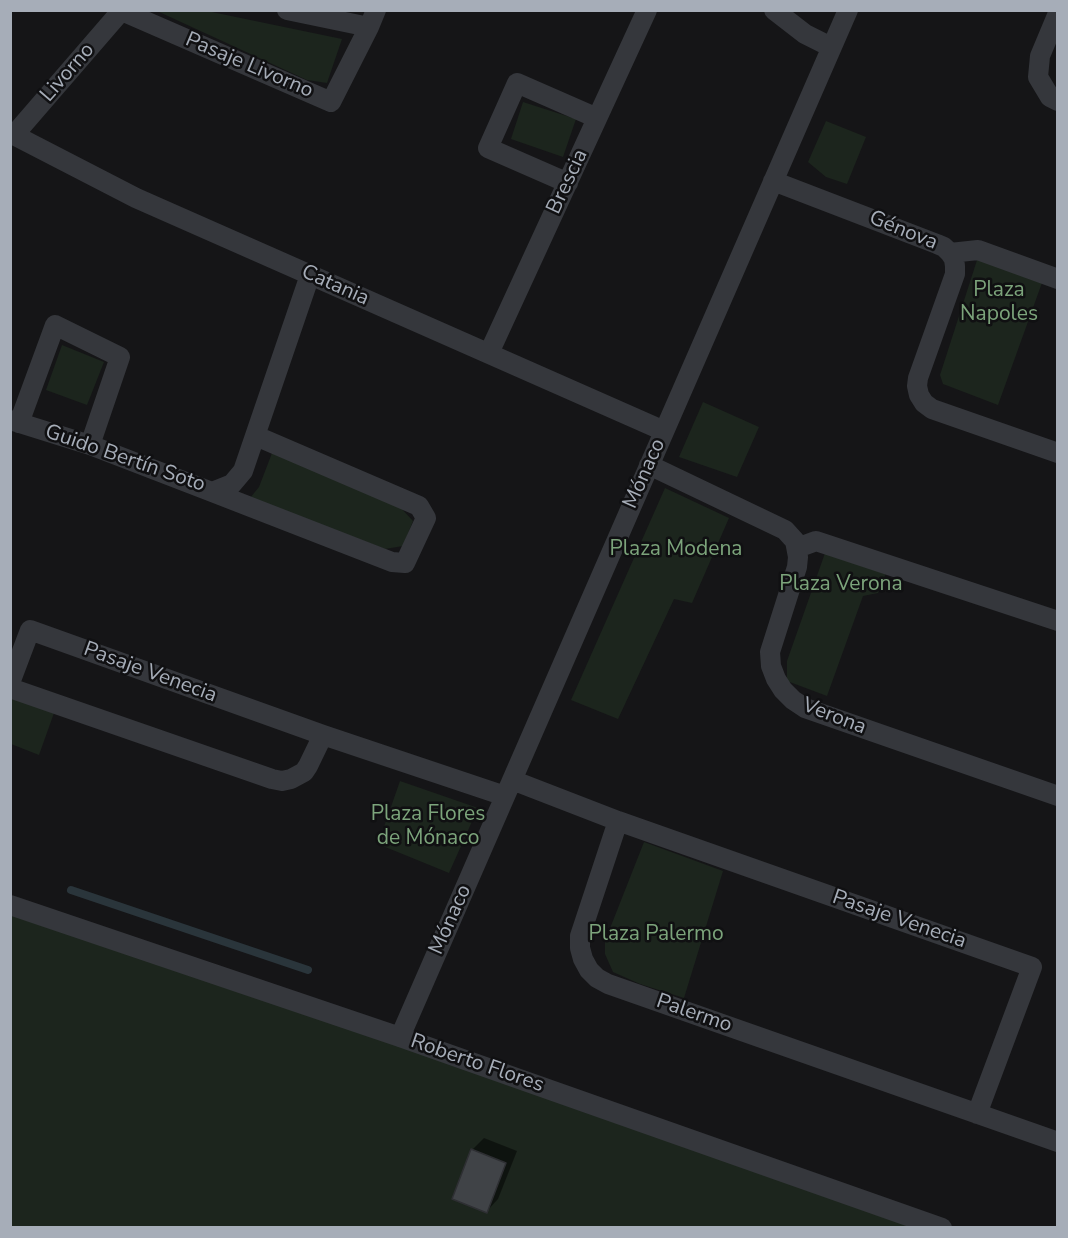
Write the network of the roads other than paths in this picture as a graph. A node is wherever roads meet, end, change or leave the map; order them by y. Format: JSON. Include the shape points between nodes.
{"nodes":[{"id":1,"x":287,"y":10,"type":"edge"},
{"id":2,"x":647,"y":10,"type":"edge"},
{"id":3,"x":774,"y":10,"type":"edge"},
{"id":4,"x":848,"y":10,"type":"edge"},
{"id":5,"x":122,"y":11,"type":"edge"},
{"id":6,"x":1058,"y":13,"type":"edge"},
{"id":7,"x":373,"y":19,"type":"edge"},
{"id":8,"x":831,"y":47,"type":"junction"},
{"id":9,"x":1058,"y":101,"type":"edge"},
{"id":10,"x":597,"y":118,"type":"junction"},
{"id":11,"x":12,"y":134,"type":"edge"},
{"id":12,"x":773,"y":181,"type":"junction"},
{"id":13,"x":568,"y":183,"type":"junction"},
{"id":14,"x":950,"y":252,"type":"junction"},
{"id":15,"x":310,"y":275,"type":"junction"},
{"id":16,"x":1058,"y":279,"type":"edge"},
{"id":17,"x":489,"y":354,"type":"junction"},
{"id":18,"x":15,"y":421,"type":"edge"},
{"id":19,"x":664,"y":430,"type":"junction"},
{"id":20,"x":256,"y":436,"type":"junction"},
{"id":21,"x":90,"y":445,"type":"junction"},
{"id":22,"x":1058,"y":453,"type":"edge"},
{"id":23,"x":649,"y":465,"type":"junction"},
{"id":24,"x":212,"y":492,"type":"junction"},
{"id":25,"x":797,"y":548,"type":"junction"},
{"id":26,"x":1058,"y":621,"type":"edge"},
{"id":27,"x":10,"y":683,"type":"edge"},
{"id":28,"x":10,"y":688,"type":"edge"},
{"id":29,"x":323,"y":735,"type":"junction"},
{"id":30,"x":508,"y":788,"type":"junction"},
{"id":31,"x":1058,"y":796,"type":"edge"},
{"id":32,"x":618,"y":821,"type":"junction"},
{"id":33,"x":10,"y":905,"type":"edge"},
{"id":34,"x":400,"y":1037,"type":"junction"},
{"id":35,"x":977,"y":1114,"type":"junction"},
{"id":36,"x":1058,"y":1142,"type":"edge"},
{"id":37,"x":942,"y":1227,"type":"edge"}],
"edges":[{"from":1,"to":7,"type":"street"},
{"from":2,"to":10,"type":"street","name":"Brescia"},
{"from":3,"to":8,"type":"street","via":[[805,34]]},
{"from":4,"to":8,"type":"street","name":"Mónaco"},
{"from":5,"to":7,"type":"street","name":"Pasaje Livorno","via":[[331,102]]},
{"from":5,"to":11,"type":"street","name":"Livorno"},
{"from":6,"to":9,"type":"street","via":[[1040,56],[1038,76],[1050,97]]},
{"from":8,"to":12,"type":"street","name":"Mónaco"},
{"from":10,"to":13,"type":"street","name":"Brescia"},
{"from":10,"to":13,"type":"street","via":[[517,83],[488,148]]},
{"from":11,"to":15,"type":"street","name":"Catania","via":[[136,198]]},
{"from":12,"to":14,"type":"street","name":"Génova"},
{"from":12,"to":19,"type":"street","name":"Mónaco"},
{"from":13,"to":17,"type":"street","name":"Brescia"},
{"from":14,"to":16,"type":"street","via":[[978,250]]},
{"from":14,"to":22,"type":"street","name":"Génova","via":[[955,273],[918,378],[924,403]]},
{"from":15,"to":17,"type":"street","name":"Catania"},
{"from":15,"to":20,"type":"street","name":"Guido Bertín Soto"},
{"from":17,"to":19,"type":"street","name":"Catania"},
{"from":18,"to":21,"type":"street","name":"Guido Bertín Soto"},
{"from":18,"to":21,"type":"street","via":[[56,325],[120,357]]},
{"from":19,"to":23,"type":"street","name":"Mónaco"},
{"from":20,"to":24,"type":"street","name":"Guido Bertín Soto","via":[[243,471],[232,484]]},
{"from":20,"to":24,"type":"street","via":[[419,506],[426,518],[405,563],[392,562]]},
{"from":21,"to":24,"type":"street","name":"Guido Bertín Soto"},
{"from":23,"to":25,"type":"street","via":[[785,530]]},
{"from":23,"to":30,"type":"street","name":"Mónaco"},
{"from":25,"to":26,"type":"street","via":[[816,541]]},
{"from":25,"to":31,"type":"street","name":"Verona","via":[[797,567],[770,652],[776,679],[793,700],[805,708]]},
{"from":27,"to":29,"type":"street","name":"Pasaje Venecia","via":[[30,630]]},
{"from":28,"to":29,"type":"street","via":[[282,781],[304,772]]},
{"from":29,"to":30,"type":"street","name":"Pasaje Venecia"},
{"from":30,"to":32,"type":"street"},
{"from":30,"to":34,"type":"street","name":"Mónaco"},
{"from":32,"to":35,"type":"street","name":"Palermo","via":[[580,936],[583,959],[597,978]]},
{"from":32,"to":35,"type":"street","name":"Pasaje Venecia","via":[[1032,967]]},
{"from":33,"to":34,"type":"street","name":"Roberto Flores"},
{"from":34,"to":37,"type":"street","name":"Roberto Flores"},
{"from":35,"to":36,"type":"street","name":"Palermo"}]}
